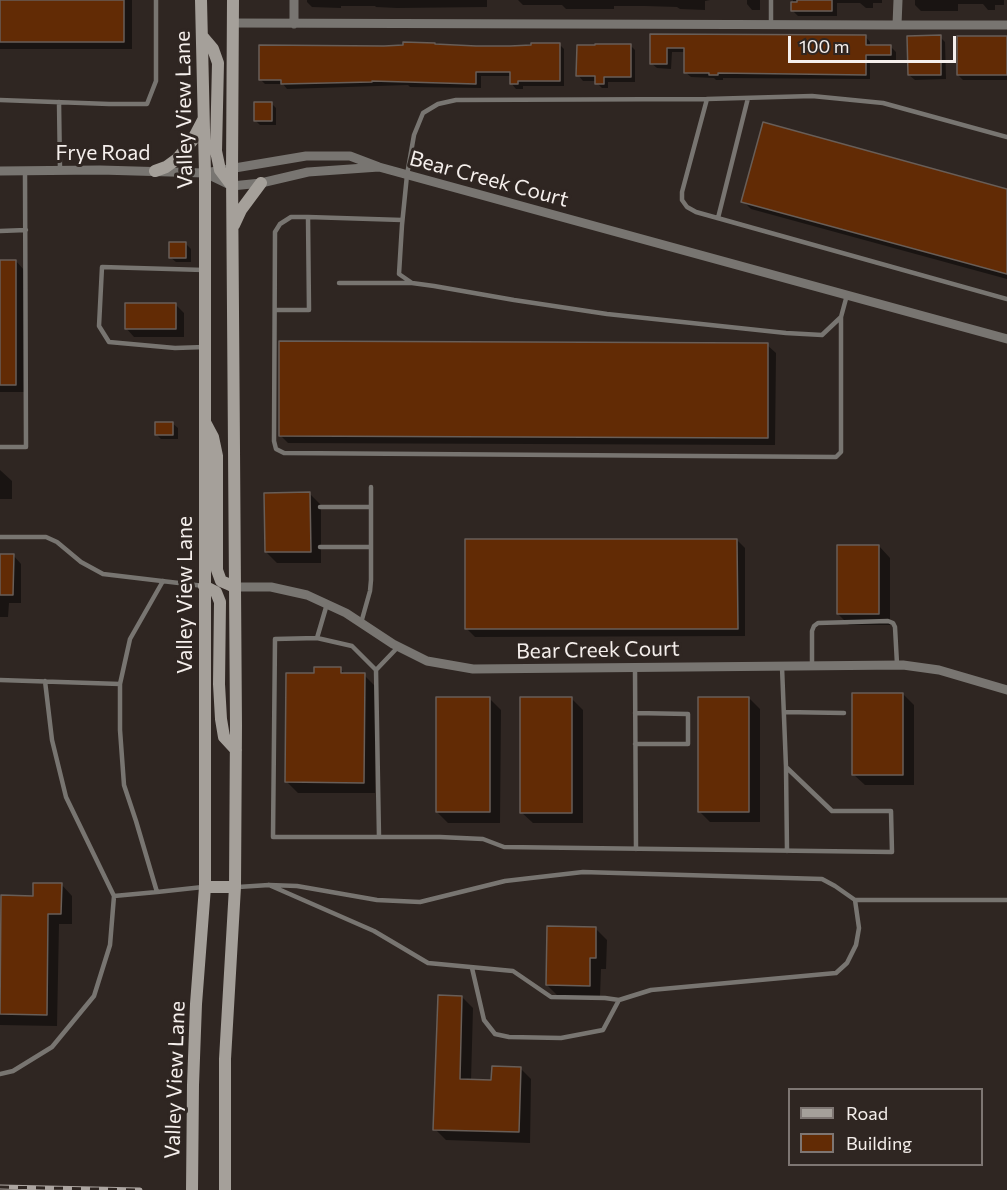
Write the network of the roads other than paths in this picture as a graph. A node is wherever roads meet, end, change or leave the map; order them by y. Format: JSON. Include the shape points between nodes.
{"nodes":[{"id":1,"x":156,"y":0,"type":"edge"},
{"id":2,"x":201,"y":0,"type":"edge"},
{"id":3,"x":233,"y":0,"type":"edge"},
{"id":4,"x":294,"y":0,"type":"edge"},
{"id":5,"x":771,"y":0,"type":"edge"},
{"id":6,"x":898,"y":0,"type":"edge"},
{"id":7,"x":232,"y":23,"type":"junction"},
{"id":8,"x":294,"y":24,"type":"junction"},
{"id":9,"x":771,"y":25,"type":"junction"},
{"id":10,"x":1007,"y":25,"type":"edge"},
{"id":11,"x":897,"y":26,"type":"junction"},
{"id":12,"x":202,"y":36,"type":"junction"},
{"id":13,"x":748,"y":98,"type":"junction"},
{"id":14,"x":707,"y":99,"type":"junction"},
{"id":15,"x":0,"y":100,"type":"edge"},
{"id":16,"x":59,"y":102,"type":"junction"},
{"id":17,"x":204,"y":119,"type":"junction"},
{"id":18,"x":1007,"y":138,"type":"edge"},
{"id":19,"x":379,"y":167,"type":"junction"},
{"id":20,"x":226,"y":169,"type":"junction"},
{"id":21,"x":60,"y":170,"type":"junction"},
{"id":22,"x":0,"y":171,"type":"edge"},
{"id":23,"x":26,"y":171,"type":"junction"},
{"id":24,"x":155,"y":171,"type":"junction"},
{"id":25,"x":205,"y":173,"type":"junction"},
{"id":26,"x":407,"y":175,"type":"junction"},
{"id":27,"x":261,"y":183,"type":"junction"},
{"id":28,"x":232,"y":186,"type":"junction"},
{"id":29,"x":308,"y":217,"type":"junction"},
{"id":30,"x":718,"y":218,"type":"junction"},
{"id":31,"x":402,"y":220,"type":"junction"},
{"id":32,"x":232,"y":228,"type":"junction"},
{"id":33,"x":26,"y":230,"type":"junction"},
{"id":34,"x":0,"y":231,"type":"edge"},
{"id":35,"x":205,"y":270,"type":"junction"},
{"id":36,"x":339,"y":283,"type":"dead end"},
{"id":37,"x":412,"y":283,"type":"junction"},
{"id":38,"x":847,"y":295,"type":"junction"},
{"id":39,"x":1007,"y":299,"type":"edge"},
{"id":40,"x":275,"y":310,"type":"junction"},
{"id":41,"x":841,"y":317,"type":"junction"},
{"id":42,"x":1007,"y":339,"type":"edge"},
{"id":43,"x":205,"y":347,"type":"junction"},
{"id":44,"x":205,"y":421,"type":"junction"},
{"id":45,"x":0,"y":447,"type":"edge"},
{"id":46,"x":371,"y":487,"type":"dead end"},
{"id":47,"x":321,"y":507,"type":"dead end"},
{"id":48,"x":371,"y":507,"type":"junction"},
{"id":49,"x":0,"y":537,"type":"edge"},
{"id":50,"x":320,"y":547,"type":"dead end"},
{"id":51,"x":370,"y":547,"type":"junction"},
{"id":52,"x":163,"y":581,"type":"junction"},
{"id":53,"x":204,"y":586,"type":"junction"},
{"id":54,"x":235,"y":587,"type":"junction"},
{"id":55,"x":327,"y":604,"type":"junction"},
{"id":56,"x":361,"y":622,"type":"junction"},
{"id":57,"x":317,"y":638,"type":"junction"},
{"id":58,"x":398,"y":647,"type":"junction"},
{"id":59,"x":897,"y":665,"type":"junction"},
{"id":60,"x":782,"y":666,"type":"junction"},
{"id":61,"x":812,"y":666,"type":"junction"},
{"id":62,"x":635,"y":668,"type":"junction"},
{"id":63,"x":376,"y":670,"type":"junction"},
{"id":64,"x":0,"y":680,"type":"edge"},
{"id":65,"x":45,"y":681,"type":"junction"},
{"id":66,"x":120,"y":684,"type":"junction"},
{"id":67,"x":1007,"y":690,"type":"edge"},
{"id":68,"x":784,"y":712,"type":"junction"},
{"id":69,"x":844,"y":712,"type":"dead end"},
{"id":70,"x":635,"y":713,"type":"junction"},
{"id":71,"x":635,"y":744,"type":"junction"},
{"id":72,"x":236,"y":750,"type":"junction"},
{"id":73,"x":786,"y":767,"type":"junction"},
{"id":74,"x":379,"y":837,"type":"junction"},
{"id":75,"x":636,"y":849,"type":"junction"},
{"id":76,"x":787,"y":851,"type":"junction"},
{"id":77,"x":269,"y":885,"type":"junction"},
{"id":78,"x":205,"y":887,"type":"junction"},
{"id":79,"x":235,"y":887,"type":"junction"},
{"id":80,"x":157,"y":892,"type":"junction"},
{"id":81,"x":114,"y":896,"type":"junction"},
{"id":82,"x":855,"y":900,"type":"junction"},
{"id":83,"x":1007,"y":900,"type":"edge"},
{"id":84,"x":472,"y":968,"type":"junction"},
{"id":85,"x":619,"y":1000,"type":"junction"},
{"id":86,"x":0,"y":1074,"type":"edge"},
{"id":87,"x":192,"y":1190,"type":"edge"},
{"id":88,"x":225,"y":1190,"type":"edge"}],
"edges":[{"from":1,"to":16,"type":"lane","via":[[156,81],[147,104]]},
{"from":2,"to":12,"type":"main road","name":"Valley View Lane"},
{"from":3,"to":7,"type":"main road"},
{"from":4,"to":8,"type":"street"},
{"from":5,"to":9,"type":"lane"},
{"from":6,"to":11,"type":"street"},
{"from":7,"to":8,"type":"street"},
{"from":7,"to":20,"type":"main road"},
{"from":8,"to":9,"type":"street"},
{"from":9,"to":11,"type":"street"},
{"from":10,"to":11,"type":"street"},
{"from":12,"to":17,"type":"main road","name":"Valley View Lane"},
{"from":12,"to":20,"type":"main road","via":[[218,63],[216,151]]},
{"from":13,"to":14,"type":"lane"},
{"from":13,"to":18,"type":"lane","via":[[812,96],[883,102]]},
{"from":13,"to":30,"type":"lane"},
{"from":14,"to":26,"type":"lane","via":[[456,100],[438,104],[423,113],[414,135]]},
{"from":14,"to":30,"type":"lane","via":[[682,200],[696,212]]},
{"from":15,"to":16,"type":"lane"},
{"from":16,"to":21,"type":"lane"},
{"from":17,"to":24,"type":"main road","via":[[177,159]]},
{"from":17,"to":25,"type":"main road","name":"Valley View Lane"},
{"from":19,"to":20,"type":"street","name":"Bear Creek Court","via":[[350,156],[306,156]]},
{"from":19,"to":26,"type":"street","name":"Bear Creek Court"},
{"from":19,"to":27,"type":"street","name":"Bear Creek Court","via":[[308,172]]},
{"from":20,"to":25,"type":"street","name":"Bear Creek Court"},
{"from":20,"to":28,"type":"main road"},
{"from":21,"to":23,"type":"street","name":"Frye Road"},
{"from":21,"to":24,"type":"street","name":"Frye Road"},
{"from":22,"to":23,"type":"street","name":"Frye Road"},
{"from":23,"to":33,"type":"lane"},
{"from":24,"to":25,"type":"street","name":"Frye Road"},
{"from":25,"to":28,"type":"street"},
{"from":25,"to":35,"type":"main road","name":"Valley View Lane"},
{"from":26,"to":31,"type":"lane"},
{"from":26,"to":38,"type":"street","name":"Bear Creek Court"},
{"from":27,"to":28,"type":"street","name":"Bear Creek Court"},
{"from":27,"to":32,"type":"main road"},
{"from":28,"to":32,"type":"main road"},
{"from":29,"to":31,"type":"lane"},
{"from":29,"to":40,"type":"lane","via":[[291,217],[275,232]]},
{"from":29,"to":40,"type":"lane","via":[[309,310]]},
{"from":30,"to":39,"type":"lane"},
{"from":31,"to":37,"type":"lane","via":[[399,274]]},
{"from":32,"to":54,"type":"main road"},
{"from":33,"to":34,"type":"lane"},
{"from":33,"to":45,"type":"lane","via":[[26,447]]},
{"from":35,"to":43,"type":"main road","name":"Valley View Lane"},
{"from":35,"to":43,"type":"lane","via":[[102,267],[99,326],[109,342]]},
{"from":36,"to":37,"type":"lane"},
{"from":37,"to":41,"type":"lane","via":[[607,314],[786,333],[822,335]]},
{"from":38,"to":41,"type":"lane"},
{"from":38,"to":42,"type":"street","name":"Bear Creek Court"},
{"from":40,"to":41,"type":"lane","via":[[274,441],[276,449],[284,453],[836,457],[841,452]]},
{"from":43,"to":44,"type":"main road","name":"Valley View Lane"},
{"from":44,"to":53,"type":"main road","name":"Valley View Lane"},
{"from":44,"to":54,"type":"main road","via":[[217,456],[217,570],[221,581]]},
{"from":46,"to":48,"type":"lane"},
{"from":47,"to":48,"type":"lane"},
{"from":48,"to":51,"type":"lane"},
{"from":49,"to":52,"type":"lane","via":[[46,537],[103,574]]},
{"from":50,"to":51,"type":"lane"},
{"from":51,"to":56,"type":"lane","via":[[370,591]]},
{"from":52,"to":53,"type":"lane"},
{"from":52,"to":66,"type":"lane","via":[[130,639]]},
{"from":53,"to":54,"type":"street","name":"Bear Creek Court"},
{"from":53,"to":72,"type":"main road","via":[[216,592],[220,602],[221,719],[224,737]]},
{"from":53,"to":78,"type":"main road","name":"Valley View Lane"},
{"from":54,"to":55,"type":"street","name":"Bear Creek Court","via":[[271,587]]},
{"from":54,"to":72,"type":"main road"},
{"from":55,"to":56,"type":"street","name":"Bear Creek Court"},
{"from":55,"to":57,"type":"lane"},
{"from":56,"to":58,"type":"street","name":"Bear Creek Court"},
{"from":57,"to":63,"type":"lane","via":[[352,646]]},
{"from":57,"to":74,"type":"lane","via":[[274,639],[273,837]]},
{"from":58,"to":62,"type":"street","name":"Bear Creek Court","via":[[427,661],[473,669]]},
{"from":58,"to":63,"type":"lane"},
{"from":59,"to":61,"type":"street","name":"Bear Creek Court"},
{"from":59,"to":61,"type":"lane","via":[[895,627],[888,621],[818,622],[812,631]]},
{"from":59,"to":67,"type":"street","name":"Bear Creek Court","via":[[939,670]]},
{"from":60,"to":61,"type":"street","name":"Bear Creek Court"},
{"from":60,"to":62,"type":"street","name":"Bear Creek Court"},
{"from":60,"to":68,"type":"lane"},
{"from":62,"to":70,"type":"lane"},
{"from":63,"to":74,"type":"lane"},
{"from":64,"to":65,"type":"lane"},
{"from":65,"to":66,"type":"lane"},
{"from":65,"to":81,"type":"lane","via":[[52,740],[66,797]]},
{"from":66,"to":80,"type":"lane","via":[[123,785]]},
{"from":68,"to":69,"type":"lane"},
{"from":68,"to":73,"type":"lane"},
{"from":70,"to":71,"type":"lane"},
{"from":70,"to":71,"type":"lane","via":[[688,714],[688,744]]},
{"from":71,"to":75,"type":"lane"},
{"from":72,"to":79,"type":"main road"},
{"from":73,"to":76,"type":"lane"},
{"from":73,"to":76,"type":"lane","via":[[832,811],[891,811],[892,852]]},
{"from":74,"to":75,"type":"lane","via":[[483,839],[504,847]]},
{"from":75,"to":76,"type":"lane"},
{"from":77,"to":79,"type":"lane"},
{"from":77,"to":82,"type":"lane","via":[[420,902],[516,880],[583,872],[628,872],[822,879]]},
{"from":77,"to":84,"type":"lane","via":[[374,931],[428,963]]},
{"from":78,"to":79,"type":"main road"},
{"from":78,"to":80,"type":"lane"},
{"from":78,"to":87,"type":"main road","name":"Valley View Lane","via":[[196,1004]]},
{"from":79,"to":88,"type":"main road","via":[[225,1059]]},
{"from":80,"to":81,"type":"lane"},
{"from":81,"to":86,"type":"lane","via":[[110,945],[94,996],[52,1047],[13,1071]]},
{"from":82,"to":83,"type":"lane"},
{"from":82,"to":85,"type":"lane","via":[[859,928],[856,945],[847,963],[836,973],[651,990]]},
{"from":84,"to":85,"type":"lane","via":[[513,971],[551,997]]},
{"from":84,"to":85,"type":"lane","via":[[484,1020],[495,1034],[561,1038],[603,1030]]}]}
